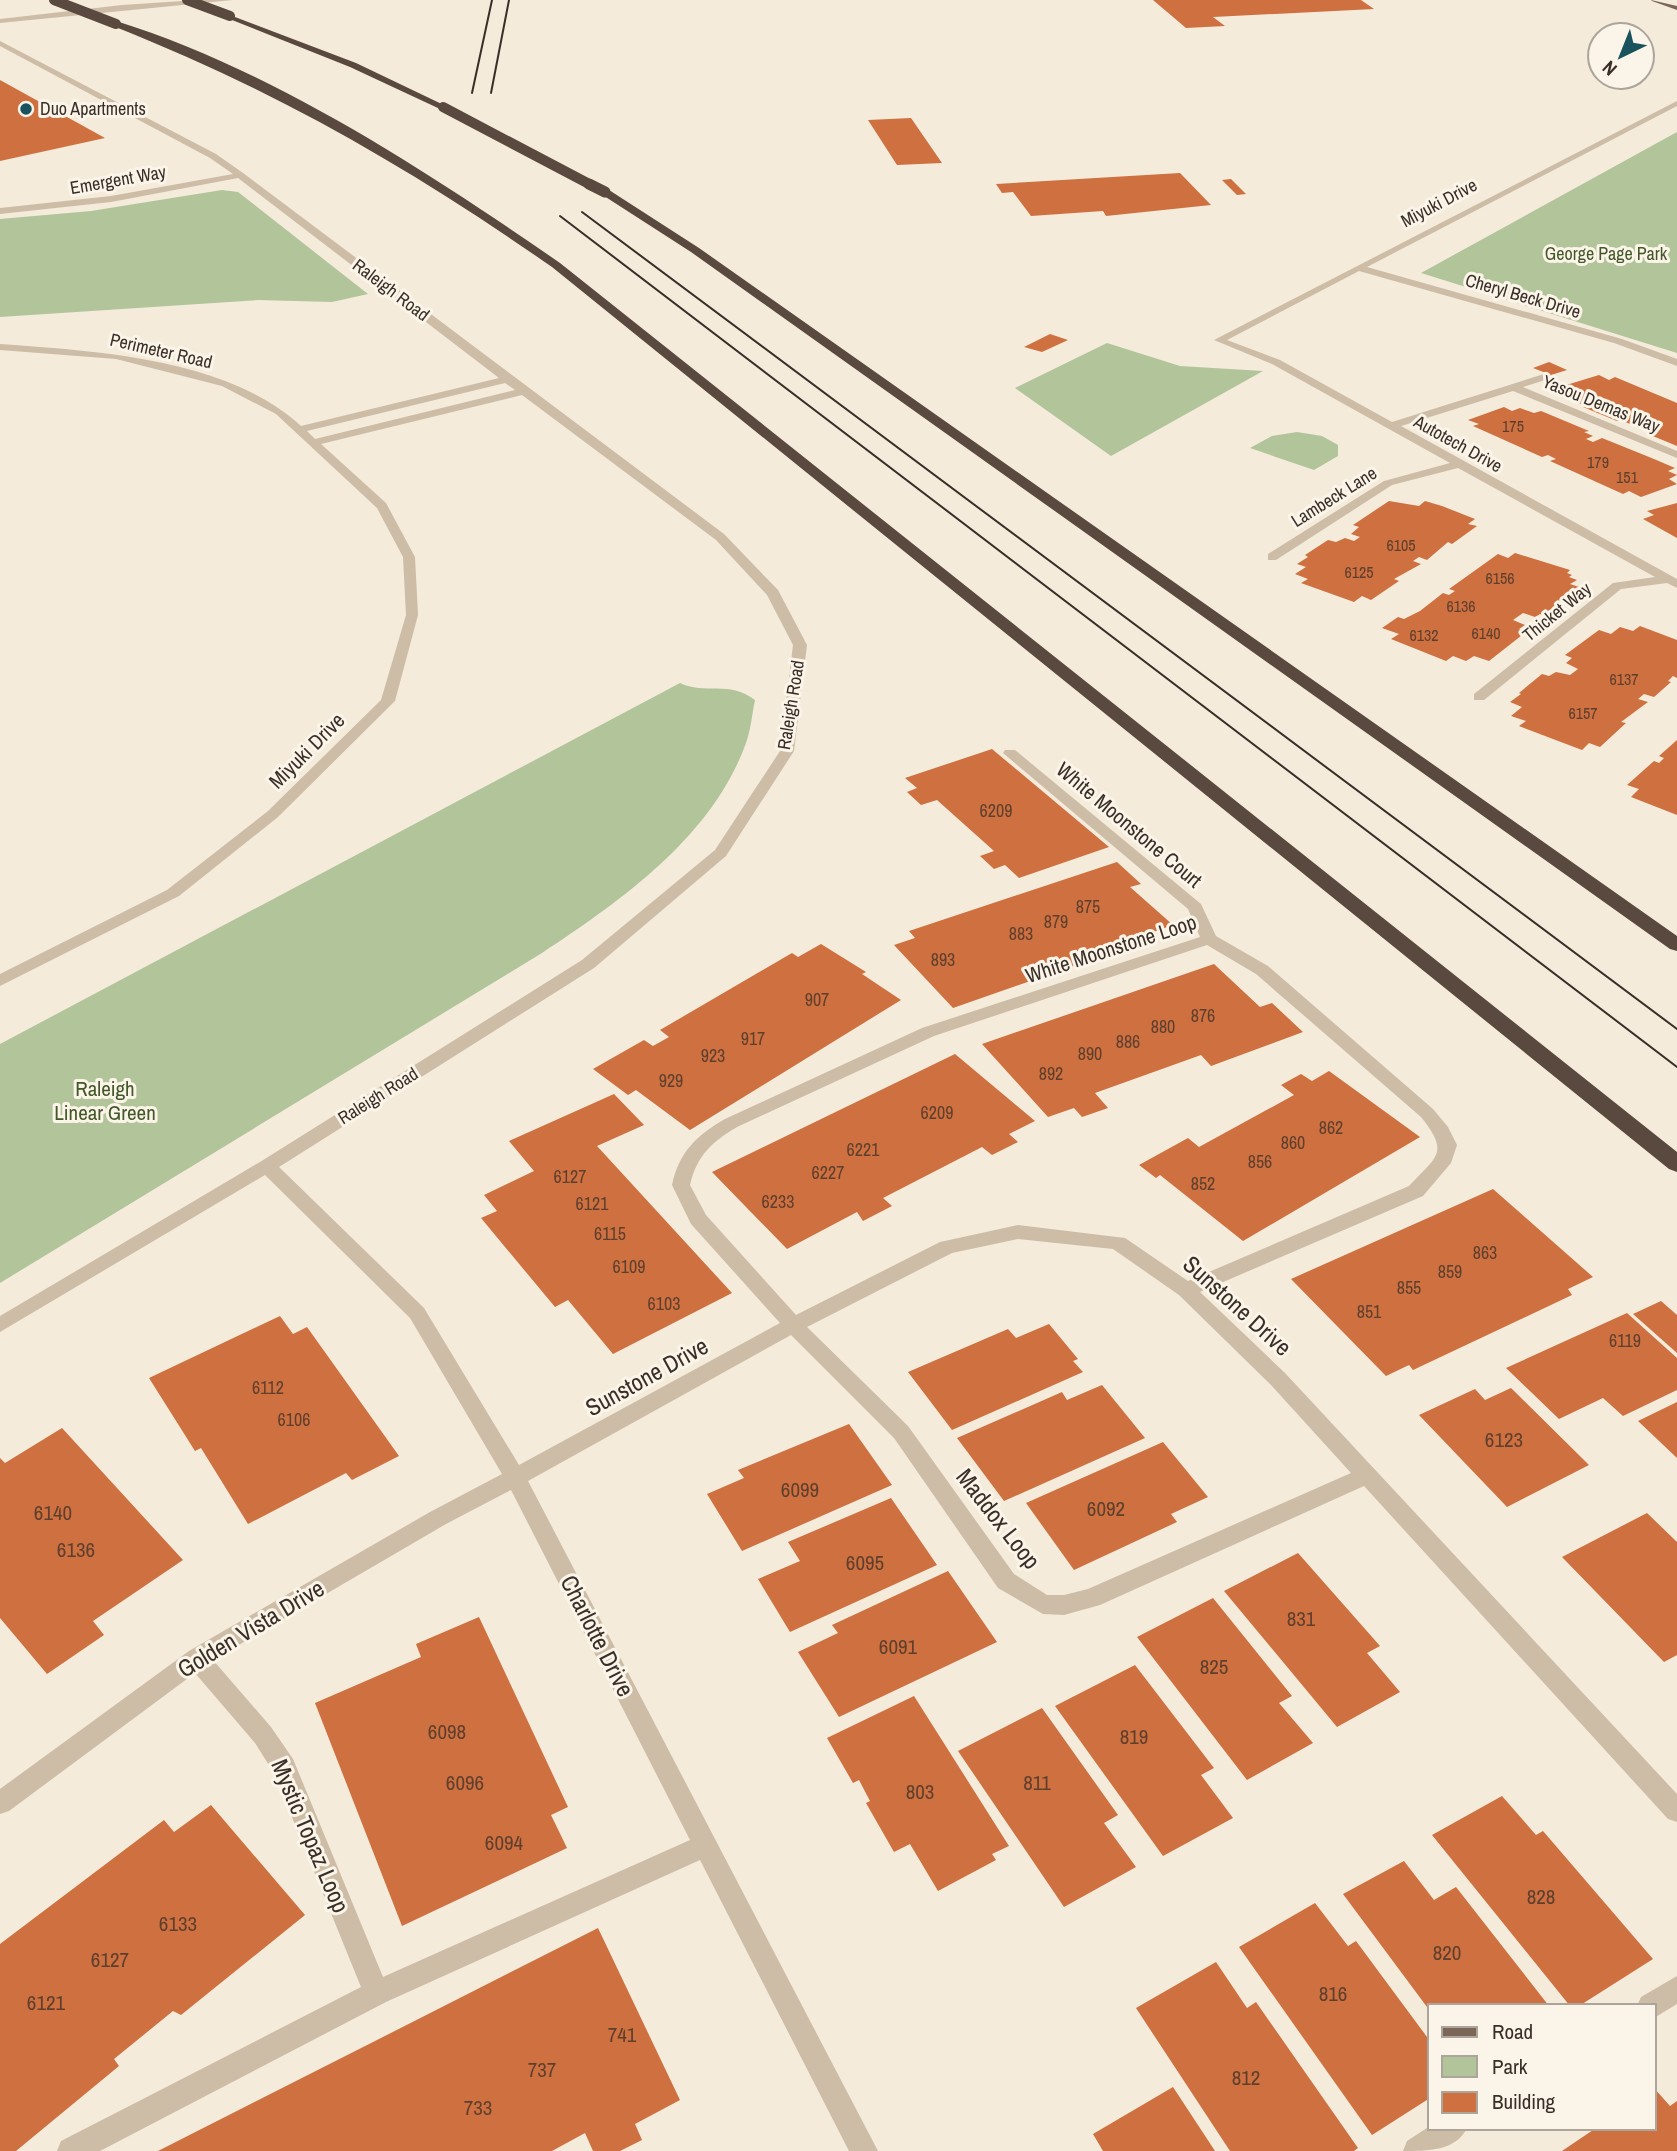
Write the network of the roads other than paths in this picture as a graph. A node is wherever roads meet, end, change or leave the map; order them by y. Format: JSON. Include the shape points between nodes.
{"nodes":[{"id":1,"x":54,"y":0,"type":"edge"},
{"id":2,"x":187,"y":0,"type":"edge"},
{"id":3,"x":230,"y":0,"type":"edge"},
{"id":4,"x":1654,"y":0,"type":"edge"},
{"id":5,"x":1677,"y":8,"type":"edge"},
{"id":6,"x":0,"y":21,"type":"edge"},
{"id":7,"x":0,"y":43,"type":"edge"},
{"id":8,"x":1677,"y":103,"type":"edge"},
{"id":9,"x":240,"y":175,"type":"junction"},
{"id":10,"x":0,"y":211,"type":"edge"},
{"id":11,"x":1358,"y":268,"type":"junction"},
{"id":12,"x":1219,"y":340,"type":"joint"},
{"id":13,"x":0,"y":347,"type":"edge"},
{"id":14,"x":1677,"y":363,"type":"edge"},
{"id":15,"x":1547,"y":376,"type":"dead end"},
{"id":16,"x":507,"y":379,"type":"junction"},
{"id":17,"x":1511,"y":386,"type":"junction"},
{"id":18,"x":526,"y":391,"type":"junction"},
{"id":19,"x":1391,"y":426,"type":"junction"},
{"id":20,"x":302,"y":429,"type":"junction"},
{"id":21,"x":315,"y":442,"type":"junction"},
{"id":22,"x":1677,"y":455,"type":"edge"},
{"id":23,"x":1459,"y":464,"type":"junction"},
{"id":24,"x":1272,"y":557,"type":"dead end"},
{"id":25,"x":1674,"y":580,"type":"edge"},
{"id":26,"x":1479,"y":697,"type":"dead end"},
{"id":27,"x":1010,"y":753,"type":"dead end"},
{"id":28,"x":1209,"y":939,"type":"junction"},
{"id":29,"x":1677,"y":946,"type":"edge"},
{"id":30,"x":0,"y":981,"type":"edge"},
{"id":31,"x":1677,"y":1164,"type":"edge"},
{"id":32,"x":267,"y":1166,"type":"junction"},
{"id":33,"x":1186,"y":1290,"type":"junction"},
{"id":34,"x":0,"y":1325,"type":"edge"},
{"id":35,"x":793,"y":1325,"type":"junction"},
{"id":36,"x":1367,"y":1475,"type":"junction"},
{"id":37,"x":515,"y":1477,"type":"junction"},
{"id":38,"x":197,"y":1658,"type":"junction"},
{"id":39,"x":0,"y":1803,"type":"edge"},
{"id":40,"x":1677,"y":1811,"type":"edge"},
{"id":41,"x":706,"y":1845,"type":"junction"},
{"id":42,"x":1677,"y":1989,"type":"edge"},
{"id":43,"x":377,"y":1993,"type":"junction"},
{"id":44,"x":1653,"y":2004,"type":"edge"},
{"id":45,"x":1450,"y":2130,"type":"edge"},
{"id":46,"x":71,"y":2151,"type":"edge"},
{"id":47,"x":864,"y":2151,"type":"edge"},
{"id":48,"x":1417,"y":2151,"type":"edge"}],
"edges":[{"from":1,"to":31,"type":"highway","bridge":true,"via":[[230,71],[315,113],[470,205],[556,265]]},
{"from":2,"to":29,"type":"highway","bridge":true,"via":[[353,65],[605,192],[759,295]]},
{"from":3,"to":6,"type":"street"},
{"from":4,"to":5,"type":"main road"},
{"from":7,"to":9,"type":"street","name":"Raleigh Road","via":[[214,156]]},
{"from":8,"to":11,"type":"street","name":"Miyuki Drive"},
{"from":9,"to":10,"type":"street","name":"Emergent Way","via":[[111,199]]},
{"from":9,"to":16,"type":"street","name":"Raleigh Road"},
{"from":11,"to":12,"type":"street","name":"Miyuki Drive"},
{"from":11,"to":14,"type":"street","name":"Cheryl Beck Drive","via":[[1618,341]]},
{"from":12,"to":19,"type":"street","name":"Autotech Drive","via":[[1276,362]]},
{"from":13,"to":20,"type":"street","name":"Perimeter Road","via":[[116,356],[226,384]]},
{"from":15,"to":17,"type":"street","name":"Yasou Demas Way"},
{"from":16,"to":18,"type":"street","name":"Raleigh Road"},
{"from":16,"to":20,"type":"street"},
{"from":17,"to":19,"type":"street","name":"Yasou Demas Way"},
{"from":17,"to":22,"type":"street","name":"Yasou Demas Way"},
{"from":18,"to":21,"type":"street"},
{"from":18,"to":32,"type":"street","name":"Raleigh Road","via":[[720,537],[773,593],[800,645],[786,751],[721,853],[588,964]]},
{"from":19,"to":23,"type":"street","name":"Autotech Drive"},
{"from":20,"to":21,"type":"street","name":"Miyuki Drive"},
{"from":21,"to":30,"type":"street","name":"Miyuki Drive","via":[[382,506],[409,558],[412,615],[388,701],[273,814],[173,892]]},
{"from":23,"to":24,"type":"street","name":"Lambeck Lane","via":[[1388,483]]},
{"from":23,"to":25,"type":"street","name":"Autotech Drive"},
{"from":25,"to":26,"type":"street","name":"Thicket Way","via":[[1617,586]]},
{"from":27,"to":28,"type":"street","name":"White Moonstone Court","via":[[1195,906]]},
{"from":28,"to":33,"type":"street","name":"White Moonstone Loop","via":[[1262,970],[1427,1113],[1448,1145],[1445,1159],[1416,1191]]},
{"from":28,"to":35,"type":"street","name":"White Moonstone Loop","via":[[904,1041],[731,1123],[698,1145],[681,1185],[698,1219]]},
{"from":32,"to":34,"type":"street","name":"Raleigh Road"},
{"from":32,"to":37,"type":"street","name":"Charlotte Drive","via":[[416,1313]]},
{"from":33,"to":35,"type":"street","name":"Sunstone Drive","via":[[1118,1244],[1018,1232],[947,1247]]},
{"from":33,"to":36,"type":"street","name":"Sunstone Drive","via":[[1278,1379]]},
{"from":35,"to":36,"type":"street","name":"Maddox Loop","via":[[901,1432],[1006,1581],[1044,1604],[1092,1598]]},
{"from":35,"to":37,"type":"street","name":"Sunstone Drive"},
{"from":36,"to":40,"type":"street","name":"Sunstone Drive"},
{"from":37,"to":38,"type":"street","name":"Golden Vista Drive"},
{"from":37,"to":41,"type":"street","name":"Charlotte Drive"},
{"from":38,"to":39,"type":"street","name":"Golden Vista Drive"},
{"from":38,"to":43,"type":"street","name":"Mystic Topaz Loop","via":[[263,1735],[284,1767]]},
{"from":41,"to":43,"type":"street"},
{"from":41,"to":47,"type":"street","name":"Charlotte Drive"},
{"from":42,"to":44,"type":"street"},
{"from":43,"to":46,"type":"street"},
{"from":45,"to":48,"type":"street"}]}
